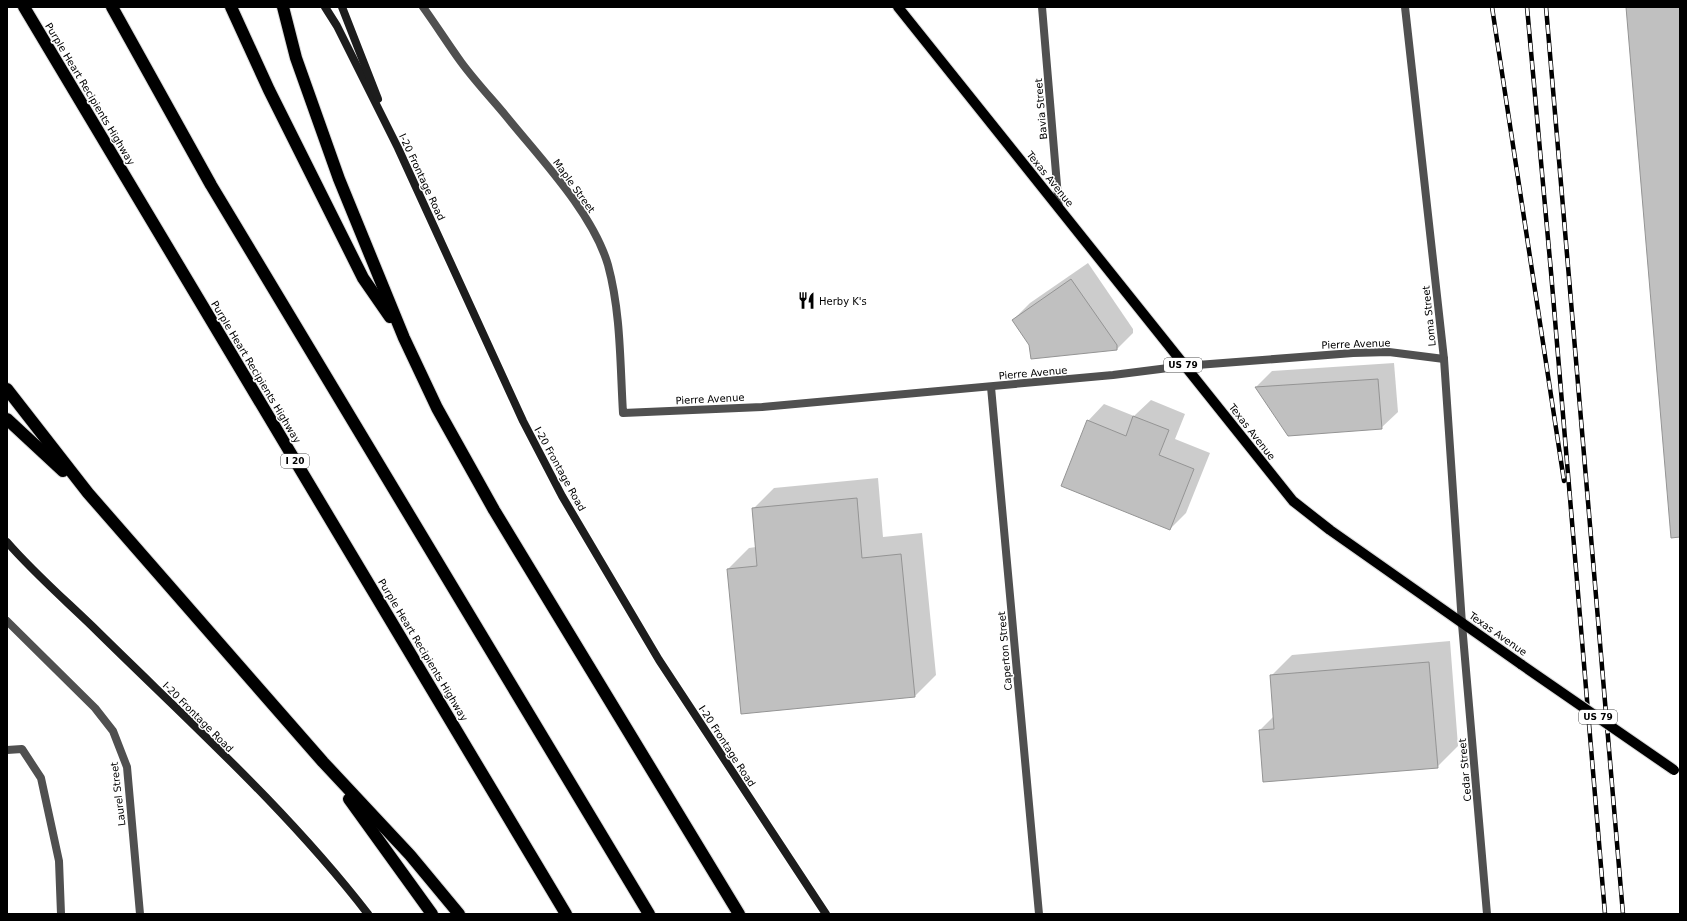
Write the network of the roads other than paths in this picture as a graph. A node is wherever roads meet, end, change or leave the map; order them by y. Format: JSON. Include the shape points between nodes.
{"nodes":[{"id":1,"x":24,"y":7,"type":"edge"},
{"id":2,"x":112,"y":7,"type":"edge"},
{"id":3,"x":231,"y":7,"type":"edge"},
{"id":4,"x":283,"y":7,"type":"edge"},
{"id":5,"x":325,"y":7,"type":"edge"},
{"id":6,"x":342,"y":7,"type":"edge"},
{"id":7,"x":423,"y":7,"type":"edge"},
{"id":8,"x":898,"y":7,"type":"edge"},
{"id":9,"x":1042,"y":7,"type":"edge"},
{"id":10,"x":1405,"y":7,"type":"edge"},
{"id":11,"x":398,"y":148,"type":"junction"},
{"id":12,"x":1059,"y":209,"type":"junction"},
{"id":13,"x":404,"y":338,"type":"junction"},
{"id":14,"x":1444,"y":359,"type":"junction"},
{"id":15,"x":1184,"y":366,"type":"junction"},
{"id":16,"x":991,"y":387,"type":"junction"},
{"id":17,"x":7,"y":389,"type":"edge"},
{"id":18,"x":623,"y":413,"type":"joint"},
{"id":19,"x":7,"y":419,"type":"edge"},
{"id":20,"x":88,"y":493,"type":"junction"},
{"id":21,"x":7,"y":542,"type":"edge"},
{"id":22,"x":7,"y":621,"type":"edge"},
{"id":23,"x":1462,"y":624,"type":"junction"},
{"id":24,"x":7,"y":750,"type":"edge"},
{"id":25,"x":323,"y":762,"type":"junction"},
{"id":26,"x":1677,"y":772,"type":"edge"},
{"id":27,"x":61,"y":914,"type":"edge"},
{"id":28,"x":140,"y":914,"type":"edge"},
{"id":29,"x":368,"y":914,"type":"edge"},
{"id":30,"x":432,"y":914,"type":"edge"},
{"id":31,"x":459,"y":914,"type":"edge"},
{"id":32,"x":566,"y":914,"type":"edge"},
{"id":33,"x":649,"y":914,"type":"edge"},
{"id":34,"x":739,"y":914,"type":"edge"},
{"id":35,"x":826,"y":914,"type":"edge"},
{"id":36,"x":1039,"y":914,"type":"edge"},
{"id":37,"x":1487,"y":914,"type":"edge"}],
"edges":[{"from":1,"to":32,"type":"highway","name":"Purple Heart Recipients Highway","number":"I 20"},
{"from":2,"to":33,"type":"highway","via":[[220,199]]},
{"from":3,"to":13,"type":"highway","via":[[272,97],[363,278]]},
{"from":4,"to":13,"type":"highway","via":[[296,58],[339,179]]},
{"from":5,"to":11,"type":"main road","name":"I-20 Frontage Road"},
{"from":6,"to":11,"type":"main road"},
{"from":7,"to":18,"type":"street","name":"Maple Street","via":[[461,62],[583,213],[599,243],[608,264],[614,292]]},
{"from":8,"to":12,"type":"main road","name":"Texas Avenue","number":"US 79"},
{"from":9,"to":12,"type":"street","name":"Bavia Street"},
{"from":10,"to":14,"type":"street","name":"Loma Street"},
{"from":11,"to":35,"type":"main road","name":"I-20 Frontage Road","via":[[523,421],[562,496],[659,660]]},
{"from":12,"to":15,"type":"main road","name":"Texas Avenue","number":"US 79"},
{"from":13,"to":34,"type":"highway","via":[[437,408],[494,510]]},
{"from":14,"to":15,"type":"street","name":"Pierre Avenue","via":[[1373,352]]},
{"from":14,"to":23,"type":"street","name":"Loma Street"},
{"from":15,"to":16,"type":"street","name":"Pierre Avenue"},
{"from":15,"to":23,"type":"main road","name":"Texas Avenue","number":"US 79","via":[[1293,501],[1325,527]]},
{"from":16,"to":18,"type":"street","name":"Pierre Avenue","via":[[762,406]]},
{"from":16,"to":36,"type":"street","name":"Caperton Street"},
{"from":17,"to":20,"type":"highway"},
{"from":19,"to":20,"type":"highway"},
{"from":20,"to":25,"type":"highway"},
{"from":21,"to":29,"type":"main road","name":"I-20 Frontage Road","via":[[241,773],[302,836]]},
{"from":22,"to":28,"type":"street","name":"Laurel Street","via":[[95,708],[113,731],[127,767]]},
{"from":23,"to":26,"type":"main road","name":"Texas Avenue","number":"US 79","bridge":true},
{"from":23,"to":37,"type":"street","name":"Cedar Street"},
{"from":24,"to":27,"type":"street","via":[[22,749],[41,778],[59,862]]},
{"from":25,"to":30,"type":"highway"},
{"from":25,"to":31,"type":"highway","via":[[410,855]]}]}
